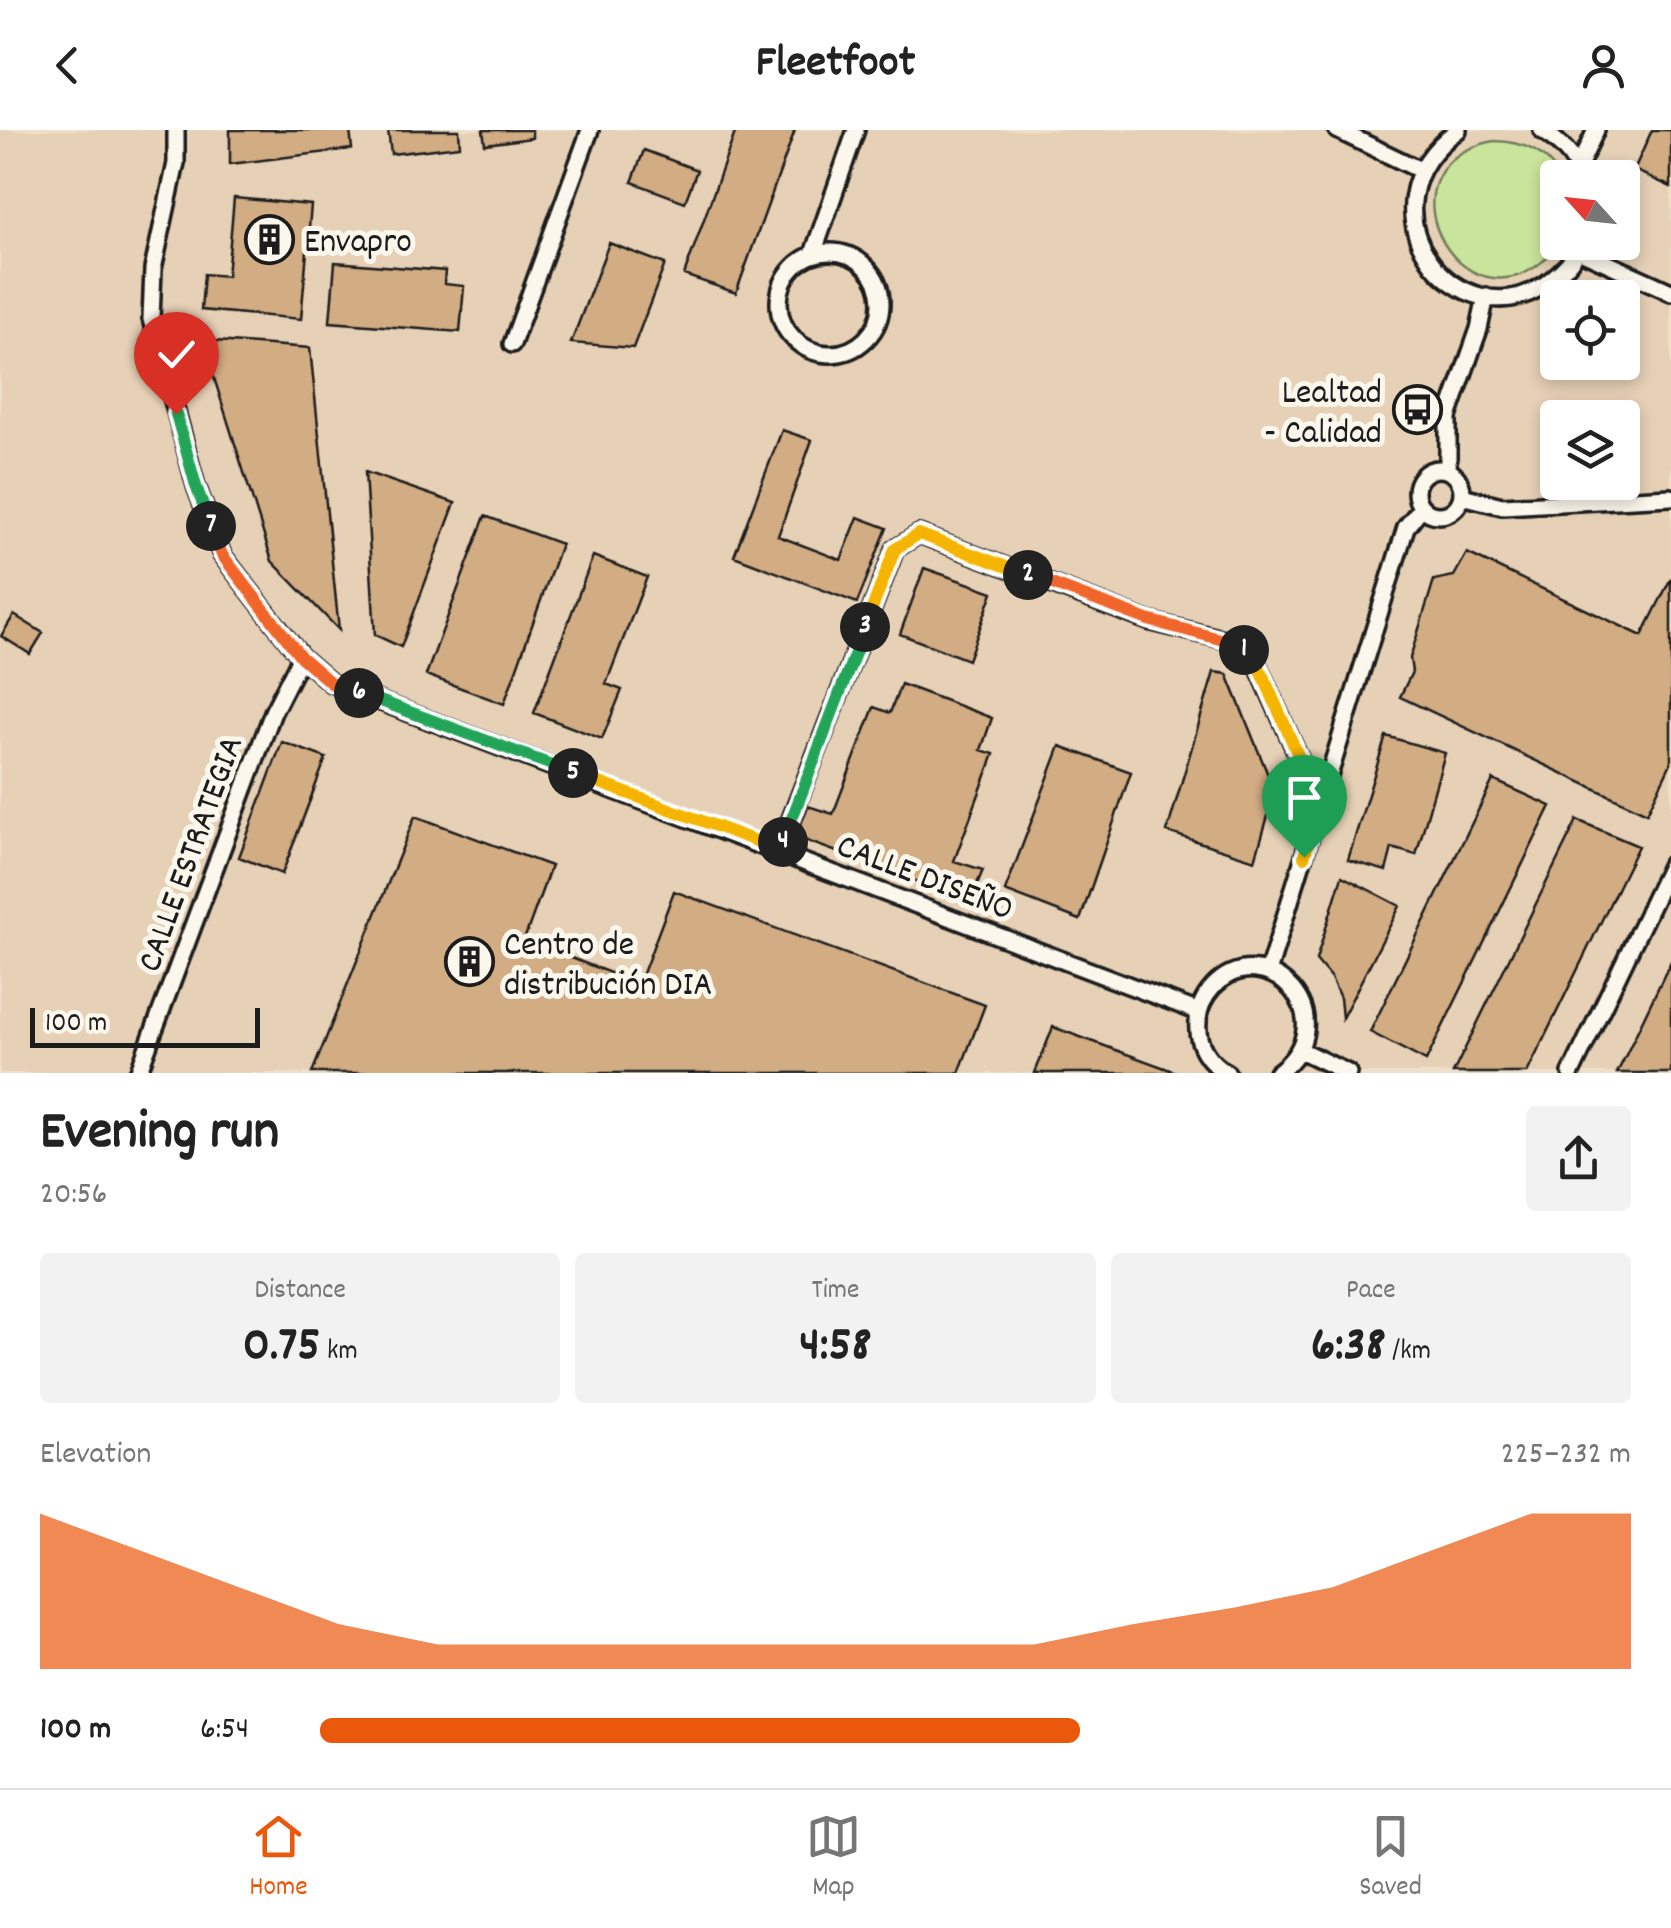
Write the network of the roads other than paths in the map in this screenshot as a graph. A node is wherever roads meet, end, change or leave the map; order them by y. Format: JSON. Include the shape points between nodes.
{"nodes":[{"id":1,"x":176,"y":130,"type":"edge"},
{"id":2,"x":590,"y":130,"type":"edge"},
{"id":3,"x":856,"y":130,"type":"edge"},
{"id":4,"x":1337,"y":130,"type":"edge"},
{"id":5,"x":1458,"y":130,"type":"edge"},
{"id":6,"x":1542,"y":130,"type":"edge"},
{"id":7,"x":1596,"y":130,"type":"edge"},
{"id":8,"x":1573,"y":160,"type":"edge"},
{"id":9,"x":1585,"y":160,"type":"edge"},
{"id":10,"x":1420,"y":170,"type":"junction"},
{"id":11,"x":814,"y":254,"type":"junction"},
{"id":12,"x":1570,"y":260,"type":"edge"},
{"id":13,"x":1608,"y":260,"type":"edge"},
{"id":14,"x":1671,"y":292,"type":"edge"},
{"id":15,"x":1486,"y":296,"type":"junction"},
{"id":16,"x":512,"y":344,"type":"dead end"},
{"id":17,"x":1448,"y":471,"type":"junction"},
{"id":18,"x":1462,"y":496,"type":"junction"},
{"id":19,"x":1671,"y":497,"type":"edge"},
{"id":20,"x":1422,"y":508,"type":"junction"},
{"id":21,"x":301,"y":657,"type":"junction"},
{"id":22,"x":1320,"y":805,"type":"junction"},
{"id":23,"x":780,"y":850,"type":"junction"},
{"id":24,"x":1671,"y":864,"type":"edge"},
{"id":25,"x":1268,"y":972,"type":"junction"},
{"id":26,"x":1199,"y":1012,"type":"junction"},
{"id":27,"x":1300,"y":1050,"type":"junction"},
{"id":28,"x":1218,"y":1071,"type":"edge"},
{"id":29,"x":138,"y":1073,"type":"edge"},
{"id":30,"x":1277,"y":1073,"type":"edge"},
{"id":31,"x":1348,"y":1073,"type":"edge"},
{"id":32,"x":1571,"y":1073,"type":"edge"}],
"edges":[{"from":1,"to":21,"type":"street","name":"CALLE DISEÑO","via":[[176,163],[152,270],[151,319],[196,486],[222,555]]},
{"from":2,"to":16,"type":"street"},
{"from":3,"to":11,"type":"street"},
{"from":4,"to":10,"type":"street"},
{"from":5,"to":10,"type":"street"},
{"from":6,"to":8,"type":"street"},
{"from":7,"to":9,"type":"street"},
{"from":10,"to":15,"type":"street","via":[[1412,196],[1422,250],[1460,288]]},
{"from":11,"to":11,"type":"street","via":[[788,274],[779,304],[782,320],[789,335],[816,353],[848,352],[873,332],[882,302],[879,286],[860,260],[830,251]]},
{"from":12,"to":15,"type":"street","via":[[1540,288]]},
{"from":13,"to":14,"type":"street"},
{"from":15,"to":17,"type":"street","via":[[1448,417]]},
{"from":17,"to":18,"type":"street","via":[[1460,481]]},
{"from":17,"to":20,"type":"street","via":[[1433,470],[1421,479],[1416,494]]},
{"from":18,"to":19,"type":"street","via":[[1502,506]]},
{"from":18,"to":20,"type":"street","via":[[1446,514]]},
{"from":20,"to":22,"type":"street","via":[[1406,526]]},
{"from":21,"to":23,"type":"street","name":"CALLE DISEÑO","via":[[331,683]]},
{"from":21,"to":29,"type":"street","name":"CALLE ESTRATEGIA","via":[[272,712]]},
{"from":22,"to":23,"type":"street","via":[[1254,655],[919,534],[895,549]]},
{"from":22,"to":25,"type":"street"},
{"from":23,"to":26,"type":"street","name":"CALLE DISEÑO"},
{"from":24,"to":32,"type":"street"},
{"from":25,"to":26,"type":"street","via":[[1233,973],[1206,995]]},
{"from":25,"to":27,"type":"street","via":[[1302,1004]]},
{"from":26,"to":28,"type":"street","via":[[1200,1042]]},
{"from":27,"to":30,"type":"street"},
{"from":27,"to":31,"type":"street"}]}
